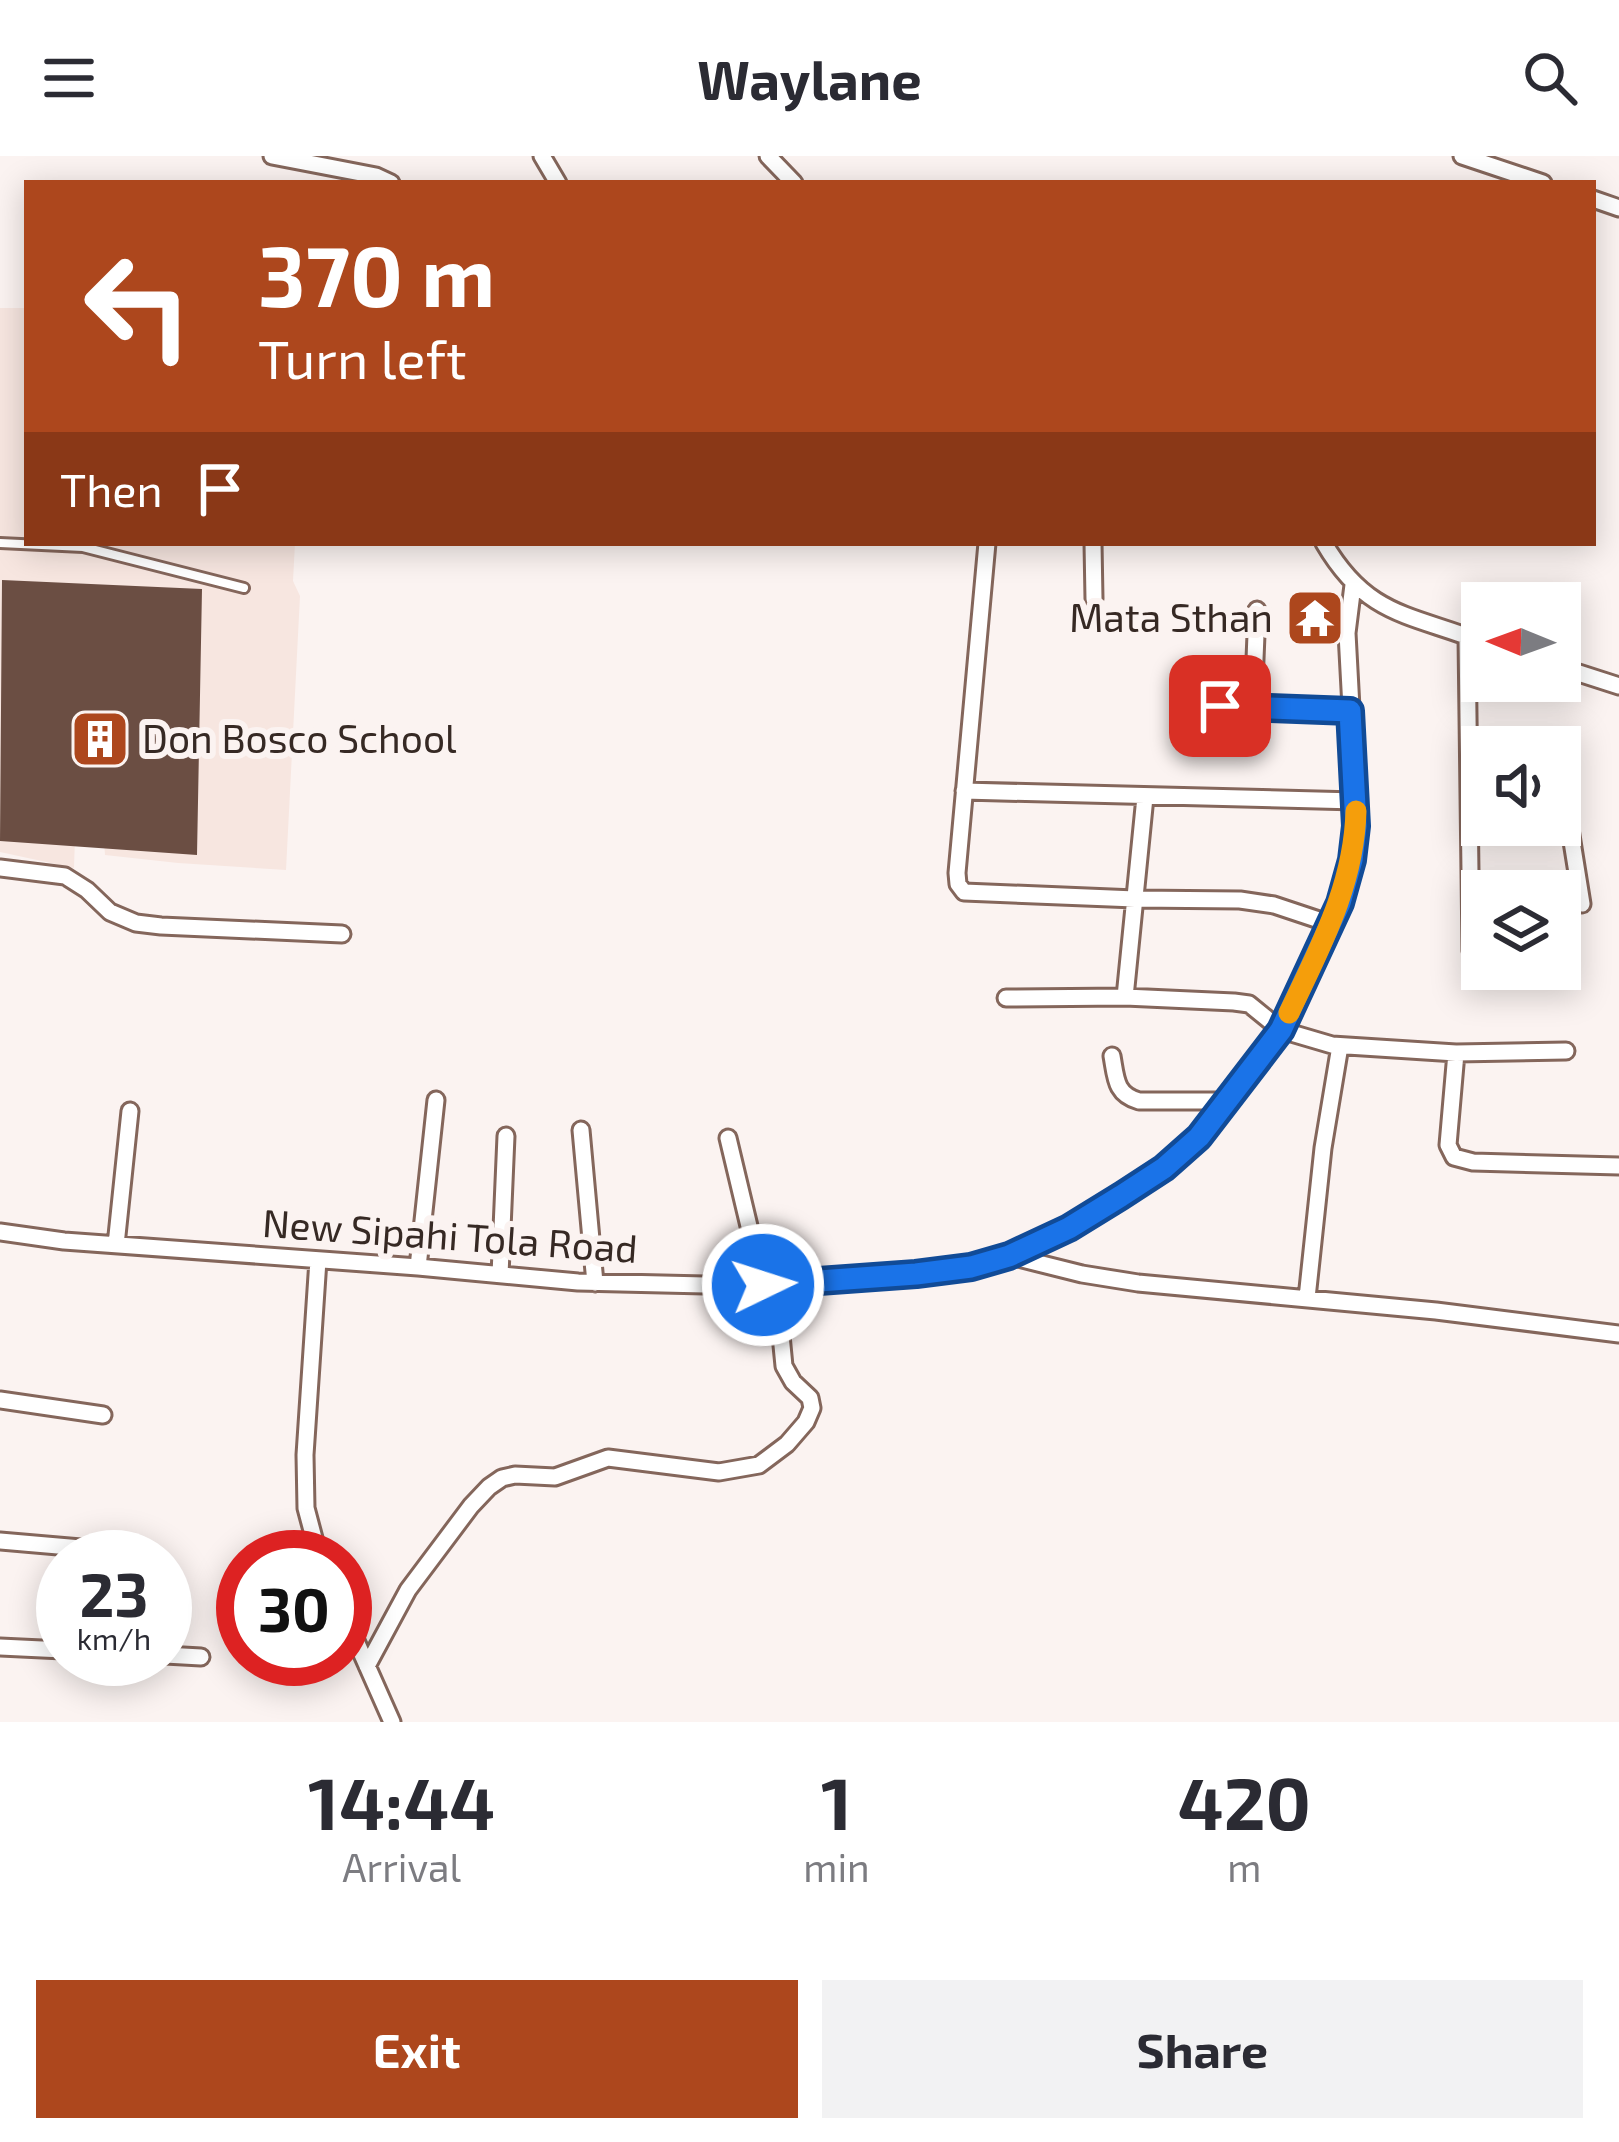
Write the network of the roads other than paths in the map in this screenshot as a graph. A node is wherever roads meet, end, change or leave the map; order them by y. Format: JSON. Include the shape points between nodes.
{"nodes":[{"id":1,"x":272,"y":156,"type":"edge"},
{"id":2,"x":768,"y":156,"type":"edge"},
{"id":3,"x":1462,"y":156,"type":"edge"},
{"id":4,"x":385,"y":180,"type":"edge"},
{"id":5,"x":791,"y":180,"type":"edge"},
{"id":6,"x":1534,"y":180,"type":"edge"},
{"id":7,"x":62,"y":546,"type":"edge"},
{"id":8,"x":987,"y":546,"type":"edge"},
{"id":9,"x":1094,"y":546,"type":"edge"},
{"id":10,"x":1326,"y":546,"type":"edge"},
{"id":11,"x":1353,"y":584,"type":"junction"},
{"id":12,"x":244,"y":588,"type":"dead end"},
{"id":13,"x":1094,"y":599,"type":"dead end"},
{"id":14,"x":1257,"y":610,"type":"dead end"},
{"id":15,"x":1461,"y":635,"type":"edge"},
{"id":16,"x":1581,"y":674,"type":"edge"},
{"id":17,"x":1619,"y":686,"type":"edge"},
{"id":18,"x":1187,"y":705,"type":"dead end"},
{"id":19,"x":1253,"y":708,"type":"junction"},
{"id":20,"x":1350,"y":711,"type":"junction"},
{"id":21,"x":964,"y":791,"type":"junction"},
{"id":22,"x":1145,"y":797,"type":"junction"},
{"id":23,"x":1356,"y":801,"type":"junction"},
{"id":24,"x":1573,"y":846,"type":"edge"},
{"id":25,"x":0,"y":868,"type":"edge"},
{"id":26,"x":1135,"y":899,"type":"junction"},
{"id":27,"x":1582,"y":904,"type":"dead end"},
{"id":28,"x":1331,"y":924,"type":"junction"},
{"id":29,"x":342,"y":934,"type":"dead end"},
{"id":30,"x":1006,"y":998,"type":"dead end"},
{"id":31,"x":1125,"y":998,"type":"junction"},
{"id":32,"x":1281,"y":1030,"type":"junction"},
{"id":33,"x":1340,"y":1046,"type":"junction"},
{"id":34,"x":1566,"y":1051,"type":"dead end"},
{"id":35,"x":1456,"y":1053,"type":"junction"},
{"id":36,"x":1112,"y":1056,"type":"dead end"},
{"id":37,"x":436,"y":1100,"type":"dead end"},
{"id":38,"x":1226,"y":1101,"type":"junction"},
{"id":39,"x":130,"y":1111,"type":"dead end"},
{"id":40,"x":580,"y":1130,"type":"dead end"},
{"id":41,"x":506,"y":1136,"type":"dead end"},
{"id":42,"x":728,"y":1138,"type":"dead end"},
{"id":43,"x":1619,"y":1166,"type":"edge"},
{"id":44,"x":0,"y":1232,"type":"edge"},
{"id":45,"x":116,"y":1245,"type":"junction"},
{"id":46,"x":1009,"y":1256,"type":"junction"},
{"id":47,"x":318,"y":1260,"type":"junction"},
{"id":48,"x":418,"y":1267,"type":"junction"},
{"id":49,"x":500,"y":1275,"type":"junction"},
{"id":50,"x":595,"y":1283,"type":"junction"},
{"id":51,"x":769,"y":1285,"type":"junction"},
{"id":52,"x":1307,"y":1298,"type":"junction"},
{"id":53,"x":1619,"y":1334,"type":"edge"},
{"id":54,"x":0,"y":1400,"type":"edge"},
{"id":55,"x":103,"y":1415,"type":"dead end"},
{"id":56,"x":312,"y":1530,"type":"edge"},
{"id":57,"x":0,"y":1541,"type":"edge"},
{"id":58,"x":36,"y":1544,"type":"edge"},
{"id":59,"x":0,"y":1647,"type":"edge"},
{"id":60,"x":36,"y":1649,"type":"edge"},
{"id":61,"x":192,"y":1656,"type":"edge"},
{"id":62,"x":201,"y":1657,"type":"dead end"},
{"id":63,"x":372,"y":1657,"type":"edge"},
{"id":64,"x":372,"y":1677,"type":"edge"},
{"id":65,"x":392,"y":1722,"type":"edge"}],
"edges":[{"from":1,"to":4,"type":"street"},
{"from":2,"to":5,"type":"street"},
{"from":3,"to":6,"type":"street"},
{"from":7,"to":12,"type":"lane"},
{"from":8,"to":21,"type":"street"},
{"from":9,"to":13,"type":"street"},
{"from":10,"to":11,"type":"street"},
{"from":11,"to":15,"type":"street","via":[[1382,606]]},
{"from":11,"to":20,"type":"street","name":"New Sipahi Tola Road"},
{"from":14,"to":19,"type":"street"},
{"from":16,"to":17,"type":"street"},
{"from":18,"to":19,"type":"street"},
{"from":19,"to":20,"type":"street"},
{"from":20,"to":23,"type":"street","name":"New Sipahi Tola Road"},
{"from":21,"to":22,"type":"street"},
{"from":21,"to":26,"type":"street","via":[[957,873],[964,892]]},
{"from":22,"to":23,"type":"street"},
{"from":22,"to":26,"type":"street"},
{"from":23,"to":28,"type":"street","name":"New Sipahi Tola Road","via":[[1352,860]]},
{"from":24,"to":27,"type":"street"},
{"from":25,"to":29,"type":"street","via":[[65,876],[136,922]]},
{"from":26,"to":28,"type":"street","via":[[1274,904]]},
{"from":26,"to":31,"type":"street"},
{"from":28,"to":32,"type":"street","name":"New Sipahi Tola Road"},
{"from":30,"to":31,"type":"street"},
{"from":31,"to":32,"type":"street","via":[[1249,1004]]},
{"from":32,"to":33,"type":"street"},
{"from":32,"to":38,"type":"street","name":"New Sipahi Tola Road"},
{"from":33,"to":35,"type":"street"},
{"from":33,"to":52,"type":"street"},
{"from":34,"to":35,"type":"street"},
{"from":35,"to":43,"type":"street","via":[[1448,1145],[1454,1156]]},
{"from":36,"to":38,"type":"street","via":[[1126,1097]]},
{"from":37,"to":48,"type":"street"},
{"from":38,"to":46,"type":"street","name":"New Sipahi Tola Road","via":[[1164,1168]]},
{"from":39,"to":45,"type":"street"},
{"from":40,"to":50,"type":"street"},
{"from":41,"to":49,"type":"street"},
{"from":42,"to":51,"type":"street"},
{"from":44,"to":45,"type":"street","name":"New Sipahi Tola Road"},
{"from":45,"to":47,"type":"street","name":"New Sipahi Tola Road"},
{"from":46,"to":51,"type":"street","name":"New Sipahi Tola Road","via":[[971,1267]]},
{"from":46,"to":52,"type":"street","via":[[1138,1282]]},
{"from":47,"to":48,"type":"street","name":"New Sipahi Tola Road"},
{"from":47,"to":56,"type":"street","via":[[304,1455]]},
{"from":48,"to":49,"type":"street","name":"New Sipahi Tola Road"},
{"from":49,"to":50,"type":"street","name":"New Sipahi Tola Road"},
{"from":50,"to":51,"type":"street","name":"New Sipahi Tola Road"},
{"from":51,"to":63,"type":"street","via":[[784,1366],[812,1408],[787,1444],[759,1465],[719,1472],[608,1458],[555,1477],[502,1478],[432,1557]]},
{"from":52,"to":53,"type":"street"},
{"from":54,"to":55,"type":"street"},
{"from":57,"to":58,"type":"street"},
{"from":59,"to":60,"type":"street"},
{"from":61,"to":62,"type":"street"},
{"from":64,"to":65,"type":"street"}]}
